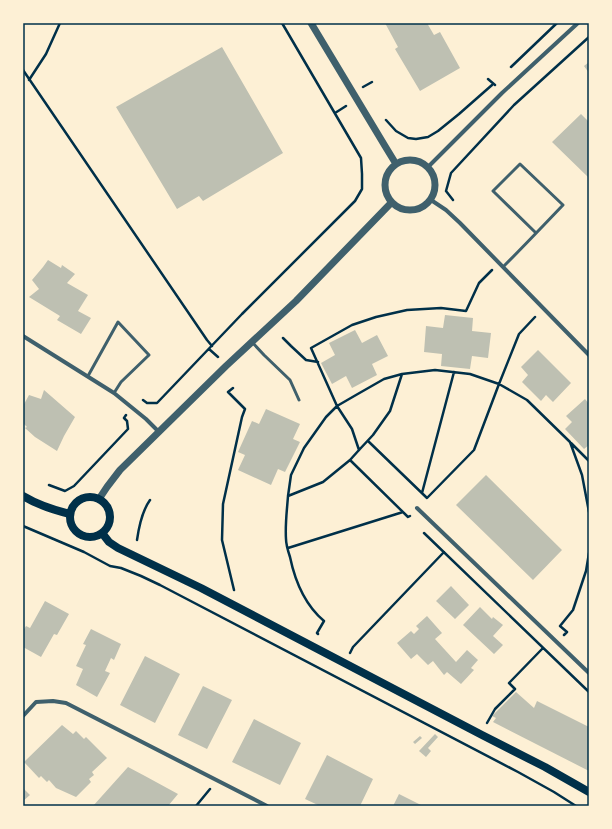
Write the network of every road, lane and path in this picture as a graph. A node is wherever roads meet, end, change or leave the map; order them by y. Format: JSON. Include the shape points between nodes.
{"nodes":[{"id":1,"x":60,"y":23,"type":"edge"},
{"id":2,"x":282,"y":23,"type":"edge"},
{"id":3,"x":311,"y":23,"type":"edge"},
{"id":4,"x":557,"y":23,"type":"edge"},
{"id":5,"x":578,"y":23,"type":"edge"},
{"id":6,"x":589,"y":37,"type":"edge"},
{"id":7,"x":509,"y":69,"type":"dead end"},
{"id":8,"x":23,"y":70,"type":"edge"},
{"id":9,"x":498,"y":79,"type":"dead end"},
{"id":10,"x":29,"y":80,"type":"junction"},
{"id":11,"x":382,"y":116,"type":"dead end"},
{"id":12,"x":396,"y":164,"type":"junction"},
{"id":13,"x":428,"y":167,"type":"junction"},
{"id":14,"x":431,"y":200,"type":"junction"},
{"id":15,"x":454,"y":202,"type":"dead end"},
{"id":16,"x":392,"y":203,"type":"junction"},
{"id":17,"x":536,"y":233,"type":"junction"},
{"id":18,"x":499,"y":263,"type":"junction"},
{"id":19,"x":503,"y":267,"type":"junction"},
{"id":20,"x":535,"y":317,"type":"dead end"},
{"id":21,"x":23,"y":336,"type":"edge"},
{"id":22,"x":283,"y":338,"type":"dead end"},
{"id":23,"x":252,"y":342,"type":"junction"},
{"id":24,"x":212,"y":346,"type":"junction"},
{"id":25,"x":210,"y":349,"type":"junction"},
{"id":26,"x":589,"y":355,"type":"edge"},
{"id":27,"x":219,"y":359,"type":"dead end"},
{"id":28,"x":318,"y":363,"type":"junction"},
{"id":29,"x":454,"y":372,"type":"junction"},
{"id":30,"x":402,"y":374,"type":"junction"},
{"id":31,"x":88,"y":376,"type":"junction"},
{"id":32,"x":499,"y":384,"type":"junction"},
{"id":33,"x":233,"y":388,"type":"dead end"},
{"id":34,"x":114,"y":393,"type":"junction"},
{"id":35,"x":141,"y":398,"type":"dead end"},
{"id":36,"x":299,"y":400,"type":"dead end"},
{"id":37,"x":337,"y":406,"type":"junction"},
{"id":38,"x":124,"y":418,"type":"dead end"},
{"id":39,"x":159,"y":432,"type":"junction"},
{"id":40,"x":368,"y":441,"type":"junction"},
{"id":41,"x":570,"y":442,"type":"junction"},
{"id":42,"x":360,"y":450,"type":"junction"},
{"id":43,"x":350,"y":460,"type":"junction"},
{"id":44,"x":589,"y":461,"type":"edge"},
{"id":45,"x":49,"y":485,"type":"dead end"},
{"id":46,"x":422,"y":493,"type":"junction"},
{"id":47,"x":23,"y":496,"type":"edge"},
{"id":48,"x":288,"y":496,"type":"junction"},
{"id":49,"x":427,"y":498,"type":"junction"},
{"id":50,"x":99,"y":499,"type":"junction"},
{"id":51,"x":150,"y":500,"type":"dead end"},
{"id":52,"x":417,"y":508,"type":"junction"},
{"id":53,"x":403,"y":512,"type":"junction"},
{"id":54,"x":589,"y":512,"type":"edge"},
{"id":55,"x":70,"y":514,"type":"junction"},
{"id":56,"x":23,"y":526,"type":"edge"},
{"id":57,"x":424,"y":532,"type":"dead end"},
{"id":58,"x":102,"y":533,"type":"junction"},
{"id":59,"x":136,"y":540,"type":"dead end"},
{"id":60,"x":288,"y":548,"type":"junction"},
{"id":61,"x":444,"y":552,"type":"junction"},
{"id":62,"x":589,"y":553,"type":"edge"},
{"id":63,"x":234,"y":591,"type":"dead end"},
{"id":64,"x":317,"y":633,"type":"dead end"},
{"id":65,"x":557,"y":642,"type":"junction"},
{"id":66,"x":543,"y":648,"type":"junction"},
{"id":67,"x":344,"y":664,"type":"junction"},
{"id":68,"x":589,"y":673,"type":"edge"},
{"id":69,"x":589,"y":692,"type":"edge"},
{"id":70,"x":23,"y":716,"type":"edge"},
{"id":71,"x":487,"y":723,"type":"dead end"},
{"id":72,"x":216,"y":780,"type":"junction"},
{"id":73,"x":589,"y":792,"type":"edge"},
{"id":74,"x":196,"y":806,"type":"edge"},
{"id":75,"x":267,"y":806,"type":"edge"},
{"id":76,"x":576,"y":806,"type":"edge"}],
"edges":[{"from":1,"to":10,"type":"path","via":[[46,54]]},
{"from":2,"to":24,"type":"path","via":[[361,158],[362,190],[355,201]]},
{"from":3,"to":12,"type":"street"},
{"from":4,"to":7,"type":"path"},
{"from":5,"to":13,"type":"street","via":[[502,93]]},
{"from":6,"to":15,"type":"path","via":[[514,105],[451,173],[446,191]]},
{"from":8,"to":10,"type":"path"},
{"from":9,"to":11,"type":"path","via":[[459,114],[428,136],[408,138],[396,131]]},
{"from":10,"to":24,"type":"path"},
{"from":12,"to":13,"type":"street","via":[[404,160],[413,160]]},
{"from":12,"to":16,"type":"street","via":[[390,169],[384,182],[387,197]]},
{"from":13,"to":14,"type":"street","via":[[435,179],[436,187]]},
{"from":14,"to":16,"type":"street","via":[[416,210],[408,211]]},
{"from":14,"to":18,"type":"street","via":[[446,210]]},
{"from":16,"to":23,"type":"street"},
{"from":17,"to":17,"type":"lane","via":[[563,206],[520,164],[493,191]]},
{"from":17,"to":19,"type":"lane"},
{"from":18,"to":19,"type":"street"},
{"from":18,"to":28,"type":"path","via":[[478,283],[466,311],[440,308],[407,310],[352,325],[311,348]]},
{"from":19,"to":26,"type":"street"},
{"from":20,"to":32,"type":"path","via":[[519,334]]},
{"from":21,"to":31,"type":"street"},
{"from":22,"to":28,"type":"path","via":[[306,360]]},
{"from":23,"to":36,"type":"lane","via":[[290,380]]},
{"from":23,"to":39,"type":"street"},
{"from":24,"to":25,"type":"path"},
{"from":25,"to":27,"type":"path"},
{"from":25,"to":35,"type":"path","via":[[157,403],[147,403]]},
{"from":28,"to":37,"type":"path"},
{"from":29,"to":30,"type":"path","via":[[435,370]]},
{"from":29,"to":32,"type":"path","via":[[470,374]]},
{"from":29,"to":46,"type":"path"},
{"from":30,"to":37,"type":"path","via":[[384,379]]},
{"from":30,"to":40,"type":"path","via":[[390,411]]},
{"from":31,"to":34,"type":"street"},
{"from":31,"to":34,"type":"lane","via":[[118,322],[149,355],[121,382]]},
{"from":32,"to":41,"type":"path","via":[[527,400]]},
{"from":32,"to":49,"type":"path","via":[[474,450]]},
{"from":33,"to":63,"type":"path","via":[[228,392],[245,409],[223,504],[222,540]]},
{"from":34,"to":39,"type":"street"},
{"from":37,"to":42,"type":"path","via":[[352,429]]},
{"from":37,"to":48,"type":"path","via":[[304,448],[291,475]]},
{"from":38,"to":45,"type":"path","via":[[128,429],[74,486],[65,491]]},
{"from":39,"to":50,"type":"street","via":[[120,470]]},
{"from":40,"to":42,"type":"path"},
{"from":40,"to":46,"type":"path"},
{"from":41,"to":44,"type":"path"},
{"from":41,"to":54,"type":"path","via":[[582,475]]},
{"from":42,"to":43,"type":"path"},
{"from":43,"to":48,"type":"path","via":[[322,482]]},
{"from":43,"to":53,"type":"path"},
{"from":46,"to":49,"type":"path"},
{"from":47,"to":55,"type":"main road"},
{"from":48,"to":60,"type":"path"},
{"from":49,"to":52,"type":"path"},
{"from":50,"to":55,"type":"main road","via":[[81,499],[75,503]]},
{"from":50,"to":58,"type":"main road","via":[[110,515]]},
{"from":51,"to":59,"type":"path","via":[[146,505]]},
{"from":52,"to":53,"type":"path","via":[[408,517]]},
{"from":52,"to":65,"type":"street"},
{"from":53,"to":60,"type":"path"},
{"from":55,"to":58,"type":"main road","via":[[72,527],[82,536],[89,538]]},
{"from":56,"to":76,"type":"path","via":[[160,586],[518,772]]},
{"from":57,"to":61,"type":"path"},
{"from":58,"to":67,"type":"main road","via":[[118,548],[201,588]]},
{"from":60,"to":64,"type":"path","via":[[300,590],[315,613],[324,620]]},
{"from":61,"to":66,"type":"path"},
{"from":61,"to":67,"type":"path","via":[[353,647]]},
{"from":62,"to":65,"type":"path","via":[[586,571],[572,610],[560,626],[567,632]]},
{"from":65,"to":68,"type":"street"},
{"from":66,"to":69,"type":"path"},
{"from":66,"to":71,"type":"path","via":[[509,683],[515,689],[495,709]]},
{"from":67,"to":73,"type":"main road"},
{"from":70,"to":72,"type":"street","via":[[36,702],[66,702]]},
{"from":72,"to":74,"type":"path"},
{"from":72,"to":75,"type":"street"}]}
